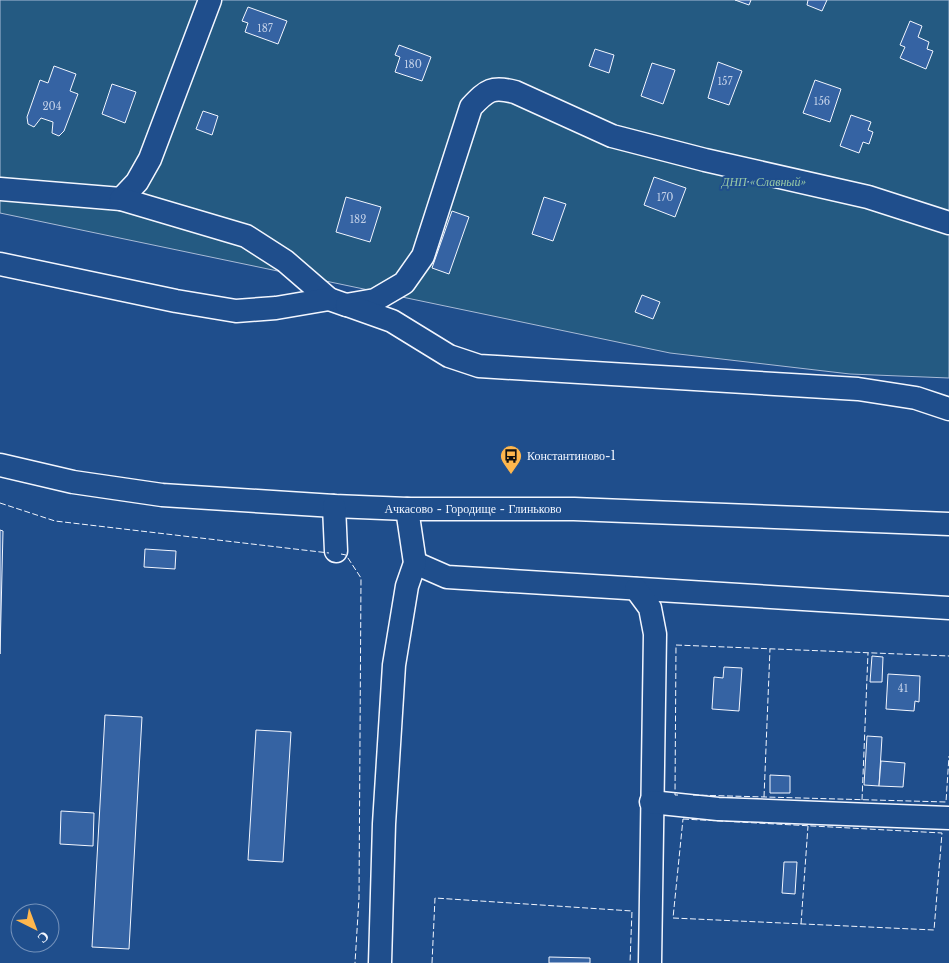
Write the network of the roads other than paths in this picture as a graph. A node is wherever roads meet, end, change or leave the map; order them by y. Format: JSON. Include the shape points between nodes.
{"nodes":[{"id":1,"x":210,"y":0,"type":"edge"},
{"id":2,"x":0,"y":189,"type":"edge"},
{"id":3,"x":121,"y":199,"type":"junction"},
{"id":4,"x":949,"y":222,"type":"edge"},
{"id":5,"x":0,"y":264,"type":"edge"},
{"id":6,"x":338,"y":302,"type":"junction"},
{"id":7,"x":949,"y":409,"type":"edge"},
{"id":8,"x":0,"y":465,"type":"edge"},
{"id":9,"x":334,"y":506,"type":"junction"},
{"id":10,"x":406,"y":509,"type":"junction"},
{"id":11,"x":949,"y":524,"type":"edge"},
{"id":12,"x":336,"y":551,"type":"dead end"},
{"id":13,"x":415,"y":563,"type":"junction"},
{"id":14,"x":636,"y":589,"type":"junction"},
{"id":15,"x":949,"y":608,"type":"edge"},
{"id":16,"x":651,"y":802,"type":"junction"},
{"id":17,"x":949,"y":818,"type":"edge"},
{"id":18,"x":380,"y":963,"type":"edge"},
{"id":19,"x":650,"y":963,"type":"edge"}],
"edges":[{"from":1,"to":3,"type":"street","via":[[150,159],[137,182]]},
{"from":2,"to":3,"type":"street"},
{"from":3,"to":6,"type":"street","via":[[246,236]]},
{"from":4,"to":6,"type":"street","via":[[868,197],[612,136],[515,92],[498,88],[484,94],[471,107],[423,256],[404,283],[375,300]]},
{"from":5,"to":6,"type":"street","via":[[236,311]]},
{"from":6,"to":7,"type":"street","via":[[392,321],[449,356],[479,366],[858,389],[916,398]]},
{"from":8,"to":9,"type":"street","name":"Ачкасово - Городище - Глиньково","via":[[73,482],[162,495]]},
{"from":9,"to":10,"type":"street","name":"Ачкасово - Городище - Глиньково"},
{"from":9,"to":12,"type":"street"},
{"from":10,"to":11,"type":"street","name":"Ачкасово - Городище - Глиньково","via":[[574,509]]},
{"from":10,"to":13,"type":"street"},
{"from":13,"to":14,"type":"street","via":[[446,577]]},
{"from":13,"to":18,"type":"street","via":[[406,586],[394,665],[384,824]]},
{"from":14,"to":15,"type":"street"},
{"from":14,"to":16,"type":"street","via":[[650,608],[655,634]]},
{"from":16,"to":17,"type":"street"},
{"from":16,"to":19,"type":"street"}]}
